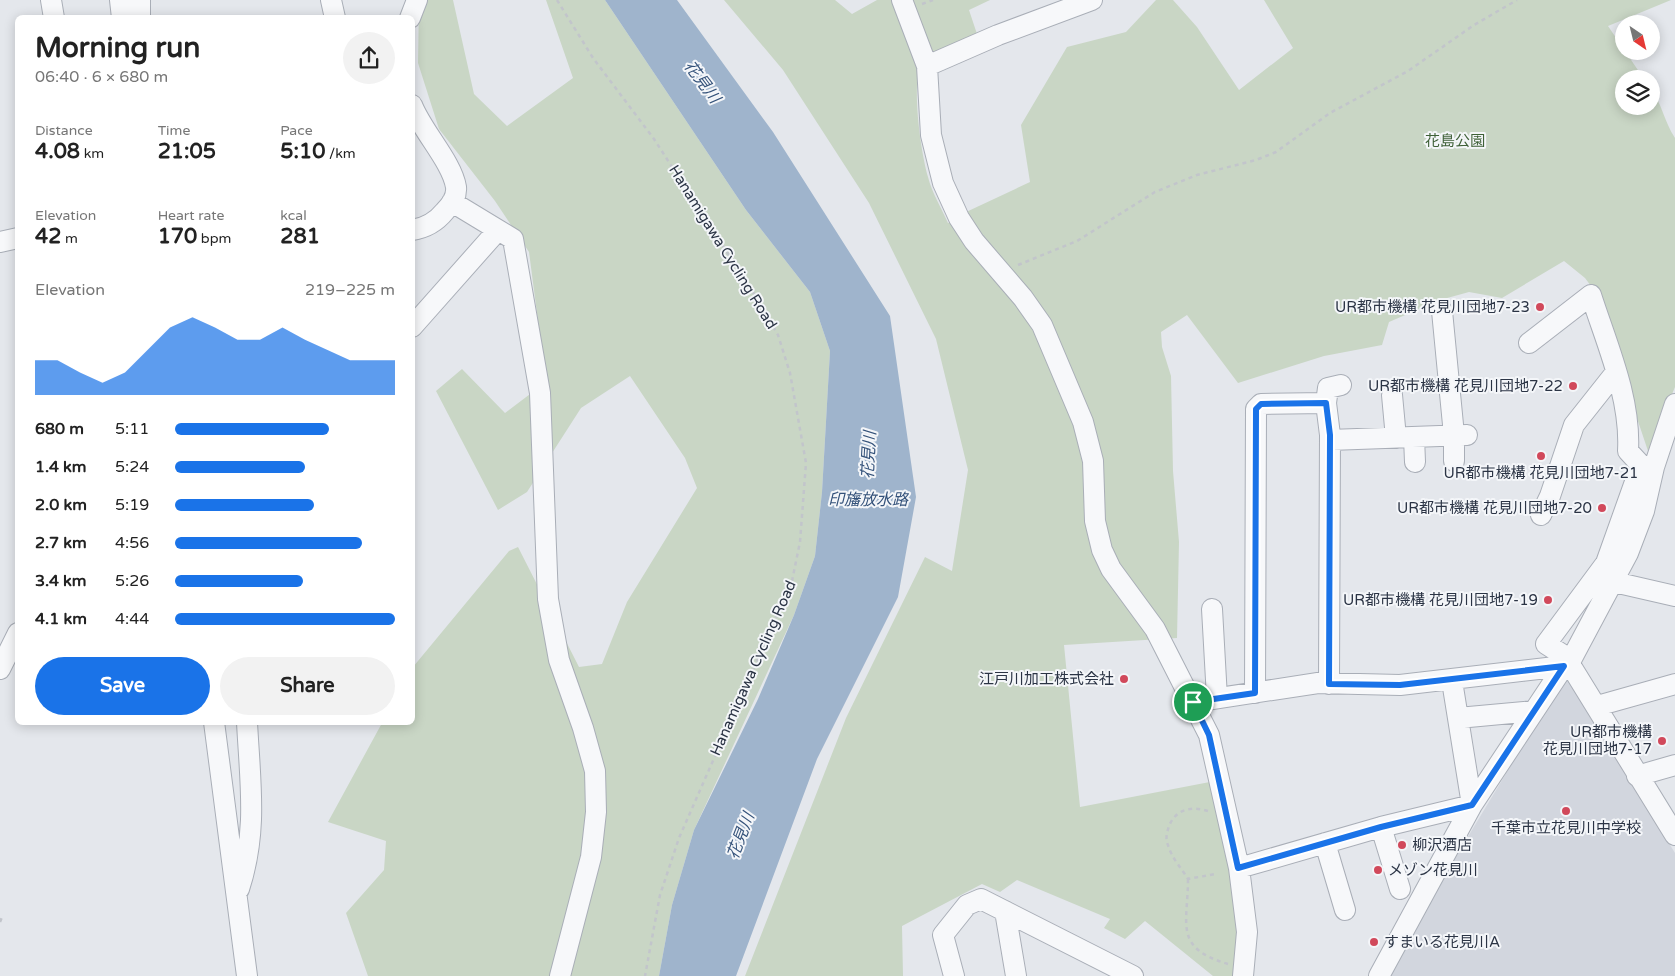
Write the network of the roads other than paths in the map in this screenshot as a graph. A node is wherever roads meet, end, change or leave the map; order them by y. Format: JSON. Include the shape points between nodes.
{"nodes":[{"id":1,"x":51,"y":0,"type":"edge"},
{"id":2,"x":120,"y":0,"type":"edge"},
{"id":3,"x":140,"y":0,"type":"edge"},
{"id":4,"x":331,"y":0,"type":"edge"},
{"id":5,"x":417,"y":0,"type":"edge"},
{"id":6,"x":902,"y":0,"type":"edge"},
{"id":7,"x":1092,"y":0,"type":"edge"},
{"id":8,"x":54,"y":15,"type":"edge"},
{"id":9,"x":122,"y":15,"type":"edge"},
{"id":10,"x":140,"y":15,"type":"edge"},
{"id":11,"x":334,"y":15,"type":"edge"},
{"id":12,"x":411,"y":15,"type":"edge"},
{"id":13,"x":927,"y":66,"type":"junction"},
{"id":14,"x":415,"y":110,"type":"edge"},
{"id":15,"x":452,"y":202,"type":"junction"},
{"id":16,"x":415,"y":229,"type":"edge"},
{"id":17,"x":498,"y":230,"type":"junction"},
{"id":18,"x":15,"y":239,"type":"edge"},
{"id":19,"x":0,"y":242,"type":"edge"},
{"id":20,"x":1442,"y":311,"type":"dead end"},
{"id":21,"x":415,"y":324,"type":"edge"},
{"id":22,"x":1529,"y":343,"type":"dead end"},
{"id":23,"x":1616,"y":372,"type":"junction"},
{"id":24,"x":1341,"y":384,"type":"dead end"},
{"id":25,"x":1392,"y":395,"type":"dead end"},
{"id":26,"x":1326,"y":403,"type":"junction"},
{"id":27,"x":1675,"y":404,"type":"edge"},
{"id":28,"x":1460,"y":435,"type":"junction"},
{"id":29,"x":1405,"y":437,"type":"junction"},
{"id":30,"x":1330,"y":440,"type":"junction"},
{"id":31,"x":1416,"y":462,"type":"dead end"},
{"id":32,"x":1454,"y":462,"type":"dead end"},
{"id":33,"x":1647,"y":466,"type":"junction"},
{"id":34,"x":1540,"y":515,"type":"dead end"},
{"id":35,"x":1614,"y":582,"type":"junction"},
{"id":36,"x":1675,"y":596,"type":"edge"},
{"id":37,"x":1212,"y":608,"type":"dead end"},
{"id":38,"x":15,"y":637,"type":"edge"},
{"id":39,"x":1,"y":658,"type":"edge"},
{"id":40,"x":1568,"y":663,"type":"junction"},
{"id":41,"x":1452,"y":681,"type":"junction"},
{"id":42,"x":1329,"y":684,"type":"junction"},
{"id":43,"x":1675,"y":684,"type":"edge"},
{"id":44,"x":1255,"y":693,"type":"junction"},
{"id":45,"x":1217,"y":698,"type":"junction"},
{"id":46,"x":1193,"y":702,"type":"junction"},
{"id":47,"x":1597,"y":706,"type":"junction"},
{"id":48,"x":1534,"y":711,"type":"junction"},
{"id":49,"x":1458,"y":718,"type":"junction"},
{"id":50,"x":214,"y":725,"type":"edge"},
{"id":51,"x":247,"y":725,"type":"edge"},
{"id":52,"x":1675,"y":765,"type":"edge"},
{"id":53,"x":1637,"y":776,"type":"junction"},
{"id":54,"x":1472,"y":805,"type":"junction"},
{"id":55,"x":1381,"y":827,"type":"junction"},
{"id":56,"x":1675,"y":835,"type":"edge"},
{"id":57,"x":1325,"y":843,"type":"junction"},
{"id":58,"x":1238,"y":868,"type":"junction"},
{"id":59,"x":1400,"y":889,"type":"dead end"},
{"id":60,"x":238,"y":894,"type":"junction"},
{"id":61,"x":1345,"y":910,"type":"dead end"},
{"id":62,"x":1005,"y":911,"type":"junction"},
{"id":63,"x":1103,"y":969,"type":"edge"},
{"id":64,"x":1244,"y":972,"type":"edge"},
{"id":65,"x":247,"y":976,"type":"edge"},
{"id":66,"x":560,"y":976,"type":"edge"},
{"id":67,"x":954,"y":976,"type":"edge"},
{"id":68,"x":1016,"y":976,"type":"edge"},
{"id":69,"x":1133,"y":976,"type":"edge"},
{"id":70,"x":1379,"y":976,"type":"edge"}],
"edges":[{"from":1,"to":8,"type":"street"},
{"from":2,"to":9,"type":"street"},
{"from":3,"to":10,"type":"street"},
{"from":4,"to":11,"type":"street"},
{"from":5,"to":12,"type":"street"},
{"from":6,"to":13,"type":"street"},
{"from":7,"to":13,"type":"street"},
{"from":13,"to":46,"type":"street","via":[[932,135],[943,183],[974,241],[1024,298],[1042,325],[1083,422],[1092,461],[1095,521],[1102,550],[1155,629]]},
{"from":14,"to":15,"type":"street","via":[[452,175],[456,188]]},
{"from":15,"to":16,"type":"street","via":[[440,218]]},
{"from":15,"to":17,"type":"street"},
{"from":17,"to":21,"type":"street"},
{"from":17,"to":66,"type":"street","via":[[512,239],[540,393],[551,616],[559,660],[595,771],[596,812],[591,857]]},
{"from":18,"to":19,"type":"street"},
{"from":20,"to":28,"type":"street"},
{"from":22,"to":23,"type":"street","via":[[1591,295]]},
{"from":23,"to":33,"type":"street","via":[[1630,427],[1628,451]]},
{"from":23,"to":34,"type":"street","via":[[1574,425],[1550,496]]},
{"from":24,"to":26,"type":"street","via":[[1328,388]]},
{"from":25,"to":29,"type":"street"},
{"from":26,"to":30,"type":"street"},
{"from":26,"to":44,"type":"street","via":[[1261,404],[1256,409]]},
{"from":27,"to":33,"type":"street"},
{"from":28,"to":29,"type":"street"},
{"from":28,"to":32,"type":"street"},
{"from":29,"to":30,"type":"street"},
{"from":29,"to":31,"type":"street"},
{"from":30,"to":42,"type":"street"},
{"from":33,"to":35,"type":"street","via":[[1644,511]]},
{"from":33,"to":40,"type":"street","via":[[1606,563],[1546,644]]},
{"from":35,"to":36,"type":"street"},
{"from":35,"to":40,"type":"street"},
{"from":37,"to":45,"type":"street"},
{"from":38,"to":39,"type":"street"},
{"from":40,"to":41,"type":"street"},
{"from":40,"to":47,"type":"street"},
{"from":40,"to":48,"type":"street"},
{"from":41,"to":42,"type":"street","via":[[1375,686]]},
{"from":41,"to":49,"type":"street"},
{"from":42,"to":44,"type":"street"},
{"from":43,"to":47,"type":"street"},
{"from":44,"to":45,"type":"street"},
{"from":45,"to":46,"type":"street"},
{"from":46,"to":58,"type":"street","via":[[1209,735]]},
{"from":47,"to":53,"type":"street"},
{"from":48,"to":49,"type":"street"},
{"from":48,"to":54,"type":"street"},
{"from":49,"to":54,"type":"street"},
{"from":50,"to":60,"type":"street"},
{"from":51,"to":60,"type":"street","via":[[251,839]]},
{"from":52,"to":53,"type":"street"},
{"from":53,"to":56,"type":"street"},
{"from":54,"to":55,"type":"street"},
{"from":54,"to":70,"type":"street"},
{"from":55,"to":57,"type":"street"},
{"from":55,"to":59,"type":"street"},
{"from":57,"to":58,"type":"street"},
{"from":57,"to":61,"type":"street"},
{"from":58,"to":64,"type":"street","via":[[1247,932]]},
{"from":60,"to":65,"type":"street"},
{"from":62,"to":63,"type":"street"},
{"from":62,"to":67,"type":"street","via":[[981,899],[967,905],[943,935]]},
{"from":62,"to":68,"type":"street"},
{"from":63,"to":69,"type":"street"}]}
